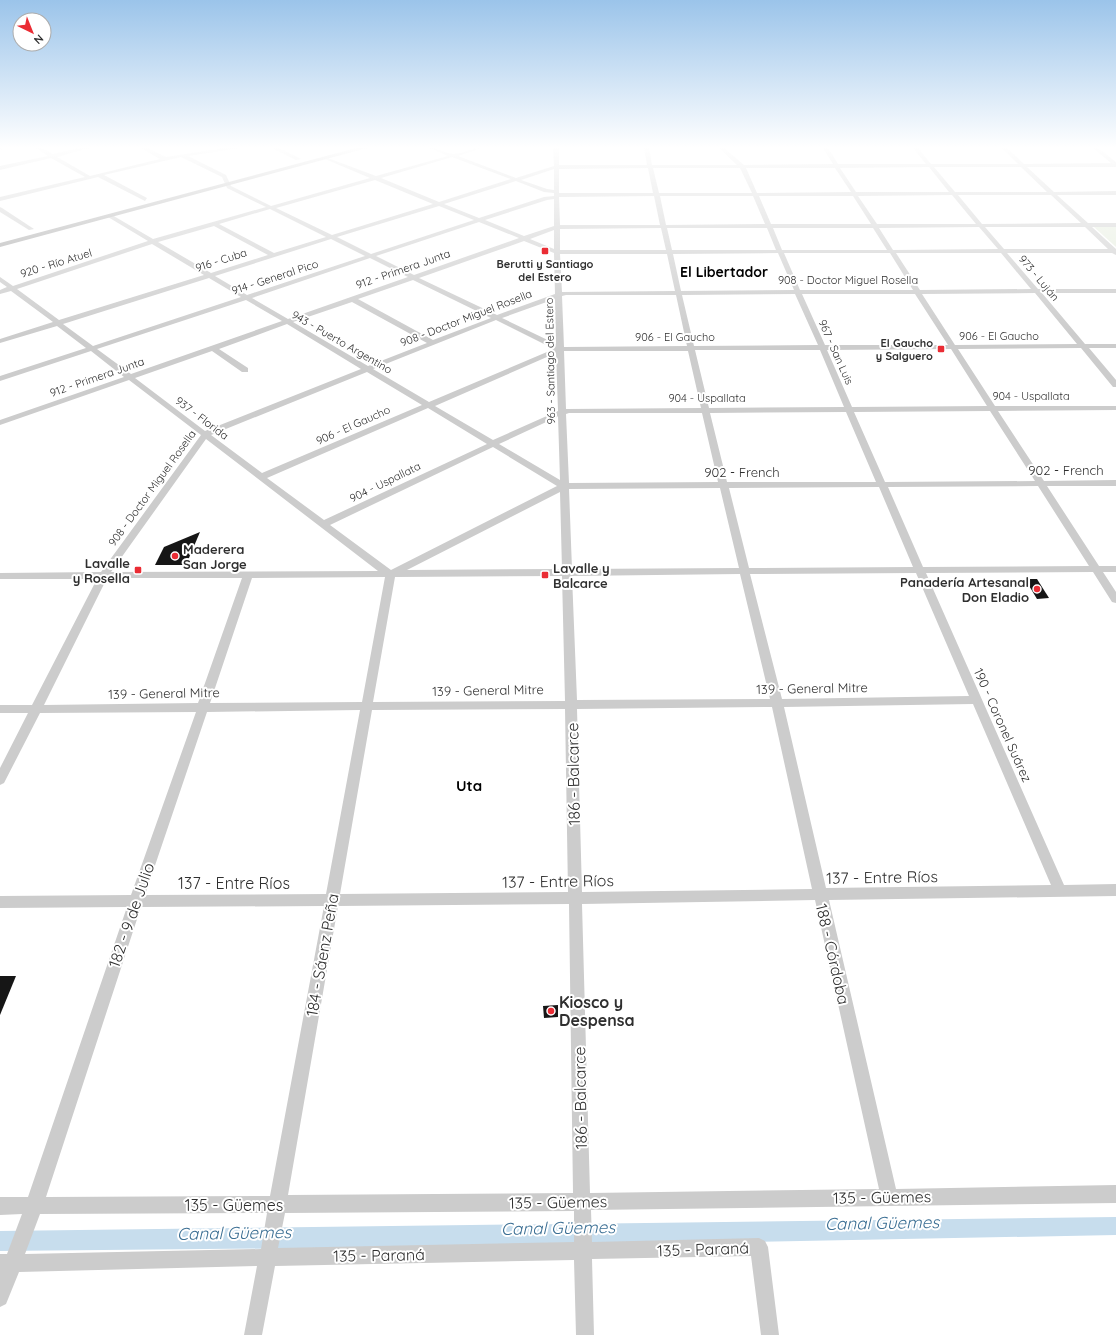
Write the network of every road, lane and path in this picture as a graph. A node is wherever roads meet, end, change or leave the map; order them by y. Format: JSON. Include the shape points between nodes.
{"nodes":[{"id":1,"x":2,"y":210,"type":"edge"},
{"id":2,"x":105,"y":210,"type":"edge"},
{"id":3,"x":129,"y":210,"type":"edge"},
{"id":4,"x":263,"y":210,"type":"edge"},
{"id":5,"x":276,"y":210,"type":"edge"},
{"id":6,"x":415,"y":210,"type":"edge"},
{"id":7,"x":456,"y":210,"type":"edge"},
{"id":8,"x":509,"y":210,"type":"edge"},
{"id":9,"x":556,"y":210,"type":"edge"},
{"id":10,"x":660,"y":210,"type":"edge"},
{"id":11,"x":762,"y":210,"type":"edge"},
{"id":12,"x":866,"y":210,"type":"edge"},
{"id":13,"x":968,"y":210,"type":"edge"},
{"id":14,"x":1070,"y":210,"type":"edge"},
{"id":15,"x":110,"y":216,"type":"junction"},
{"id":16,"x":479,"y":220,"type":"junction"},
{"id":17,"x":214,"y":224,"type":"junction"},
{"id":18,"x":875,"y":225,"type":"junction"},
{"id":19,"x":981,"y":225,"type":"junction"},
{"id":20,"x":1086,"y":225,"type":"junction"},
{"id":21,"x":1116,"y":225,"type":"edge"},
{"id":22,"x":664,"y":226,"type":"junction"},
{"id":23,"x":769,"y":226,"type":"junction"},
{"id":24,"x":557,"y":227,"type":"junction"},
{"id":25,"x":31,"y":229,"type":"junction"},
{"id":26,"x":331,"y":237,"type":"junction"},
{"id":27,"x":0,"y":238,"type":"edge"},
{"id":28,"x":523,"y":239,"type":"junction"},
{"id":29,"x":152,"y":242,"type":"junction"},
{"id":30,"x":0,"y":245,"type":"edge"},
{"id":31,"x":1004,"y":251,"type":"junction"},
{"id":32,"x":1115,"y":251,"type":"edge"},
{"id":33,"x":557,"y":252,"type":"junction"},
{"id":34,"x":781,"y":252,"type":"junction"},
{"id":35,"x":892,"y":252,"type":"junction"},
{"id":36,"x":670,"y":253,"type":"junction"},
{"id":37,"x":272,"y":255,"type":"junction"},
{"id":38,"x":371,"y":256,"type":"junction"},
{"id":39,"x":208,"y":275,"type":"junction"},
{"id":40,"x":413,"y":277,"type":"junction"},
{"id":41,"x":0,"y":279,"type":"edge"},
{"id":42,"x":10,"y":287,"type":"junction"},
{"id":43,"x":1036,"y":291,"type":"junction"},
{"id":44,"x":1116,"y":291,"type":"edge"},
{"id":45,"x":0,"y":292,"type":"edge"},
{"id":46,"x":798,"y":292,"type":"junction"},
{"id":47,"x":916,"y":292,"type":"junction"},
{"id":48,"x":679,"y":293,"type":"junction"},
{"id":49,"x":559,"y":294,"type":"junction"},
{"id":50,"x":246,"y":297,"type":"junction"},
{"id":51,"x":352,"y":299,"type":"junction"},
{"id":52,"x":496,"y":318,"type":"junction"},
{"id":53,"x":287,"y":322,"type":"junction"},
{"id":54,"x":58,"y":323,"type":"junction"},
{"id":55,"x":0,"y":340,"type":"edge"},
{"id":56,"x":434,"y":343,"type":"junction"},
{"id":57,"x":1083,"y":346,"type":"junction"},
{"id":58,"x":1116,"y":346,"type":"edge"},
{"id":59,"x":823,"y":347,"type":"junction"},
{"id":60,"x":953,"y":347,"type":"junction"},
{"id":61,"x":213,"y":348,"type":"junction"},
{"id":62,"x":691,"y":348,"type":"junction"},
{"id":63,"x":92,"y":349,"type":"junction"},
{"id":64,"x":560,"y":349,"type":"junction"},
{"id":65,"x":368,"y":369,"type":"junction"},
{"id":66,"x":245,"y":370,"type":"dead end"},
{"id":67,"x":129,"y":378,"type":"junction"},
{"id":68,"x":0,"y":379,"type":"edge"},
{"id":69,"x":1116,"y":385,"type":"edge"},
{"id":70,"x":427,"y":404,"type":"junction"},
{"id":71,"x":992,"y":408,"type":"junction"},
{"id":72,"x":1116,"y":408,"type":"edge"},
{"id":73,"x":850,"y":409,"type":"junction"},
{"id":74,"x":705,"y":410,"type":"junction"},
{"id":75,"x":562,"y":412,"type":"junction"},
{"id":76,"x":0,"y":423,"type":"edge"},
{"id":77,"x":205,"y":435,"type":"junction"},
{"id":78,"x":493,"y":444,"type":"junction"},
{"id":79,"x":261,"y":477,"type":"junction"},
{"id":80,"x":1116,"y":483,"type":"edge"},
{"id":81,"x":723,"y":484,"type":"junction"},
{"id":82,"x":1042,"y":484,"type":"junction"},
{"id":83,"x":882,"y":485,"type":"junction"},
{"id":84,"x":564,"y":486,"type":"junction"},
{"id":85,"x":324,"y":524,"type":"junction"},
{"id":86,"x":1096,"y":569,"type":"junction"},
{"id":87,"x":1116,"y":569,"type":"edge"},
{"id":88,"x":567,"y":572,"type":"junction"},
{"id":89,"x":744,"y":572,"type":"junction"},
{"id":90,"x":920,"y":572,"type":"junction"},
{"id":91,"x":390,"y":575,"type":"junction"},
{"id":92,"x":0,"y":576,"type":"edge"},
{"id":93,"x":103,"y":576,"type":"junction"},
{"id":94,"x":248,"y":576,"type":"junction"},
{"id":95,"x":1116,"y":600,"type":"edge"},
{"id":96,"x":976,"y":700,"type":"junction"},
{"id":97,"x":776,"y":703,"type":"junction"},
{"id":98,"x":571,"y":704,"type":"junction"},
{"id":99,"x":203,"y":706,"type":"junction"},
{"id":100,"x":368,"y":706,"type":"junction"},
{"id":101,"x":0,"y":709,"type":"edge"},
{"id":102,"x":35,"y":709,"type":"junction"},
{"id":103,"x":0,"y":780,"type":"edge"},
{"id":104,"x":1116,"y":890,"type":"edge"},
{"id":105,"x":1060,"y":891,"type":"junction"},
{"id":106,"x":819,"y":895,"type":"junction"},
{"id":107,"x":576,"y":898,"type":"junction"},
{"id":108,"x":332,"y":900,"type":"junction"},
{"id":109,"x":136,"y":901,"type":"junction"},
{"id":110,"x":0,"y":902,"type":"edge"},
{"id":111,"x":1116,"y":1194,"type":"edge"},
{"id":112,"x":889,"y":1196,"type":"junction"},
{"id":113,"x":0,"y":1206,"type":"edge"},
{"id":114,"x":583,"y":1206,"type":"junction"},
{"id":115,"x":32,"y":1211,"type":"junction"},
{"id":116,"x":276,"y":1212,"type":"junction"},
{"id":117,"x":583,"y":1246,"type":"junction"},
{"id":118,"x":269,"y":1251,"type":"junction"},
{"id":119,"x":9,"y":1261,"type":"edge"},
{"id":120,"x":0,"y":1298,"type":"edge"},
{"id":121,"x":253,"y":1335,"type":"edge"},
{"id":122,"x":585,"y":1335,"type":"edge"},
{"id":123,"x":770,"y":1335,"type":"edge"}],
"edges":[{"from":1,"to":25,"type":"street"},
{"from":2,"to":25,"type":"main road"},
{"from":3,"to":15,"type":"main road"},
{"from":4,"to":17,"type":"street","name":"920 - Río Atuel"},
{"from":5,"to":26,"type":"street"},
{"from":6,"to":26,"type":"street","name":"916 - Cuba"},
{"from":7,"to":16,"type":"street"},
{"from":8,"to":16,"type":"street","name":"914 - General Pico"},
{"from":9,"to":24,"type":"street","name":"963 - Santiago del Estero"},
{"from":10,"to":22,"type":"street","name":"188 - Córdoba"},
{"from":11,"to":23,"type":"street","name":"967 - San Luis"},
{"from":12,"to":18,"type":"street"},
{"from":13,"to":19,"type":"street","name":"973 - Luján"},
{"from":14,"to":20,"type":"street"},
{"from":15,"to":29,"type":"street","name":"943 - Puerto Argentino"},
{"from":15,"to":30,"type":"main road"},
{"from":16,"to":28,"type":"street"},
{"from":16,"to":38,"type":"street","name":"914 - General Pico"},
{"from":17,"to":29,"type":"street","name":"920 - Río Atuel"},
{"from":17,"to":37,"type":"street"},
{"from":18,"to":19,"type":"street","name":"912 - Primera Junta"},
{"from":18,"to":23,"type":"street","name":"912 - Primera Junta"},
{"from":18,"to":35,"type":"street"},
{"from":19,"to":20,"type":"street","name":"912 - Primera Junta"},
{"from":19,"to":31,"type":"street","name":"973 - Luján"},
{"from":20,"to":21,"type":"street","name":"912 - Primera Junta"},
{"from":20,"to":32,"type":"street"},
{"from":22,"to":23,"type":"street","name":"912 - Primera Junta"},
{"from":22,"to":24,"type":"street","name":"912 - Primera Junta"},
{"from":22,"to":36,"type":"street","name":"188 - Córdoba"},
{"from":23,"to":34,"type":"street","name":"967 - San Luis"},
{"from":24,"to":28,"type":"street","name":"912 - Primera Junta"},
{"from":24,"to":33,"type":"street","name":"963 - Santiago del Estero"},
{"from":25,"to":27,"type":"main road"},
{"from":26,"to":37,"type":"street","name":"916 - Cuba"},
{"from":26,"to":38,"type":"street"},
{"from":28,"to":33,"type":"street"},
{"from":28,"to":40,"type":"street","name":"912 - Primera Junta"},
{"from":29,"to":39,"type":"street","name":"943 - Puerto Argentino"},
{"from":29,"to":42,"type":"street","name":"920 - Río Atuel"},
{"from":31,"to":32,"type":"street"},
{"from":31,"to":35,"type":"street"},
{"from":31,"to":43,"type":"street","name":"973 - Luján"},
{"from":33,"to":36,"type":"street"},
{"from":33,"to":49,"type":"street","name":"963 - Santiago del Estero"},
{"from":34,"to":35,"type":"street"},
{"from":34,"to":36,"type":"street"},
{"from":34,"to":46,"type":"street","name":"967 - San Luis"},
{"from":35,"to":47,"type":"street"},
{"from":36,"to":48,"type":"street","name":"188 - Córdoba"},
{"from":37,"to":39,"type":"street","name":"916 - Cuba"},
{"from":38,"to":40,"type":"street"},
{"from":38,"to":50,"type":"street","name":"914 - General Pico"},
{"from":39,"to":50,"type":"street","name":"943 - Puerto Argentino"},
{"from":39,"to":54,"type":"street","name":"916 - Cuba"},
{"from":40,"to":51,"type":"street","name":"912 - Primera Junta"},
{"from":40,"to":52,"type":"street"},
{"from":41,"to":42,"type":"street","name":"937 - Florida"},
{"from":42,"to":45,"type":"street","name":"920 - Río Atuel"},
{"from":42,"to":54,"type":"street","name":"937 - Florida"},
{"from":43,"to":44,"type":"street","name":"908 - Doctor Miguel Rosella"},
{"from":43,"to":47,"type":"street","name":"908 - Doctor Miguel Rosella"},
{"from":43,"to":57,"type":"street","name":"973 - Luján"},
{"from":46,"to":47,"type":"street","name":"908 - Doctor Miguel Rosella"},
{"from":46,"to":48,"type":"street","name":"908 - Doctor Miguel Rosella"},
{"from":46,"to":59,"type":"street","name":"967 - San Luis"},
{"from":47,"to":60,"type":"street"},
{"from":48,"to":49,"type":"street","name":"908 - Doctor Miguel Rosella"},
{"from":48,"to":62,"type":"street","name":"188 - Córdoba"},
{"from":49,"to":52,"type":"street","name":"908 - Doctor Miguel Rosella"},
{"from":49,"to":64,"type":"street","name":"963 - Santiago del Estero"},
{"from":50,"to":53,"type":"street","name":"943 - Puerto Argentino"},
{"from":50,"to":63,"type":"street","name":"914 - General Pico"},
{"from":51,"to":53,"type":"street","name":"912 - Primera Junta"},
{"from":51,"to":56,"type":"street"},
{"from":52,"to":56,"type":"street","name":"908 - Doctor Miguel Rosella"},
{"from":52,"to":64,"type":"street"},
{"from":53,"to":61,"type":"street","name":"912 - Primera Junta"},
{"from":53,"to":65,"type":"street","name":"943 - Puerto Argentino"},
{"from":54,"to":55,"type":"street","name":"916 - Cuba"},
{"from":54,"to":63,"type":"street","name":"937 - Florida"},
{"from":56,"to":65,"type":"street","name":"908 - Doctor Miguel Rosella"},
{"from":57,"to":58,"type":"street","name":"906 - El Gaucho"},
{"from":57,"to":60,"type":"street","name":"906 - El Gaucho"},
{"from":57,"to":69,"type":"street","name":"973 - Luján"},
{"from":59,"to":60,"type":"street","name":"906 - El Gaucho"},
{"from":59,"to":62,"type":"street","name":"906 - El Gaucho"},
{"from":59,"to":73,"type":"street","name":"967 - San Luis"},
{"from":60,"to":71,"type":"street"},
{"from":61,"to":66,"type":"street"},
{"from":61,"to":67,"type":"street","name":"912 - Primera Junta"},
{"from":62,"to":64,"type":"street","name":"906 - El Gaucho"},
{"from":62,"to":74,"type":"street","name":"188 - Córdoba"},
{"from":63,"to":67,"type":"street","name":"937 - Florida"},
{"from":63,"to":68,"type":"street","name":"914 - General Pico"},
{"from":64,"to":70,"type":"street","name":"906 - El Gaucho"},
{"from":64,"to":75,"type":"street","name":"963 - Santiago del Estero"},
{"from":65,"to":70,"type":"street","name":"943 - Puerto Argentino"},
{"from":65,"to":77,"type":"street","name":"908 - Doctor Miguel Rosella"},
{"from":67,"to":76,"type":"street","name":"912 - Primera Junta"},
{"from":67,"to":77,"type":"street","name":"937 - Florida"},
{"from":70,"to":78,"type":"street","name":"943 - Puerto Argentino"},
{"from":70,"to":79,"type":"street","name":"906 - El Gaucho"},
{"from":71,"to":72,"type":"street","name":"904 - Uspallata"},
{"from":71,"to":73,"type":"street","name":"904 - Uspallata"},
{"from":71,"to":82,"type":"street"},
{"from":73,"to":74,"type":"street","name":"904 - Uspallata"},
{"from":73,"to":83,"type":"street","name":"967 - San Luis"},
{"from":74,"to":75,"type":"street","name":"904 - Uspallata"},
{"from":74,"to":81,"type":"street","name":"188 - Córdoba"},
{"from":75,"to":78,"type":"street","name":"904 - Uspallata"},
{"from":75,"to":84,"type":"street","name":"963 - Santiago del Estero"},
{"from":77,"to":79,"type":"street","name":"937 - Florida"},
{"from":77,"to":93,"type":"street","name":"908 - Doctor Miguel Rosella"},
{"from":78,"to":84,"type":"street","name":"943 - Puerto Argentino"},
{"from":78,"to":85,"type":"street","name":"904 - Uspallata"},
{"from":79,"to":85,"type":"street","name":"937 - Florida"},
{"from":80,"to":82,"type":"street","name":"902 - French"},
{"from":81,"to":83,"type":"street","name":"902 - French"},
{"from":81,"to":84,"type":"street","name":"902 - French"},
{"from":81,"to":89,"type":"street","name":"188 - Córdoba"},
{"from":82,"to":83,"type":"street","name":"902 - French"},
{"from":82,"to":86,"type":"street"},
{"from":83,"to":90,"type":"street","name":"967 - San Luis"},
{"from":84,"to":88,"type":"street","name":"963 - Santiago del Estero"},
{"from":84,"to":91,"type":"street","name":"902 - French"},
{"from":85,"to":91,"type":"street","name":"937 - Florida"},
{"from":86,"to":87,"type":"street"},
{"from":86,"to":90,"type":"street"},
{"from":86,"to":95,"type":"street"},
{"from":88,"to":89,"type":"street"},
{"from":88,"to":91,"type":"street"},
{"from":88,"to":98,"type":"street","name":"186 - Balcarce"},
{"from":89,"to":90,"type":"street"},
{"from":89,"to":97,"type":"street","name":"188 - Córdoba"},
{"from":90,"to":96,"type":"street","name":"190 - Coronel Suárez"},
{"from":91,"to":94,"type":"street"},
{"from":91,"to":100,"type":"street","name":"184 - Sáenz Peña"},
{"from":92,"to":93,"type":"street"},
{"from":93,"to":94,"type":"street"},
{"from":93,"to":102,"type":"street","name":"908 - Doctor Miguel Rosella"},
{"from":94,"to":99,"type":"street","name":"182 - 9 de Julio"},
{"from":96,"to":97,"type":"street","name":"139 - General Mitre"},
{"from":96,"to":105,"type":"street","name":"190 - Coronel Suárez"},
{"from":97,"to":98,"type":"street","name":"139 - General Mitre"},
{"from":97,"to":106,"type":"street","name":"188 - Córdoba"},
{"from":98,"to":100,"type":"street","name":"139 - General Mitre"},
{"from":98,"to":107,"type":"street","name":"186 - Balcarce"},
{"from":99,"to":100,"type":"street","name":"139 - General Mitre"},
{"from":99,"to":102,"type":"street","name":"139 - General Mitre"},
{"from":99,"to":109,"type":"street","name":"182 - 9 de Julio"},
{"from":100,"to":108,"type":"street","name":"184 - Sáenz Peña"},
{"from":101,"to":102,"type":"street","name":"139 - General Mitre"},
{"from":102,"to":103,"type":"street","name":"908 - Doctor Miguel Rosella"},
{"from":104,"to":105,"type":"street","name":"137 - Entre Ríos"},
{"from":105,"to":106,"type":"street","name":"137 - Entre Ríos"},
{"from":106,"to":107,"type":"street","name":"137 - Entre Ríos"},
{"from":106,"to":112,"type":"street","name":"188 - Córdoba"},
{"from":107,"to":108,"type":"street","name":"137 - Entre Ríos"},
{"from":107,"to":114,"type":"street","name":"186 - Balcarce"},
{"from":108,"to":109,"type":"street","name":"137 - Entre Ríos"},
{"from":108,"to":116,"type":"street","name":"184 - Sáenz Peña"},
{"from":109,"to":110,"type":"street","name":"137 - Entre Ríos"},
{"from":109,"to":115,"type":"street","name":"182 - 9 de Julio"},
{"from":111,"to":112,"type":"street","name":"135 - Güemes"},
{"from":112,"to":114,"type":"street","name":"135 - Güemes"},
{"from":113,"to":115,"type":"street","name":"135 - Güemes"},
{"from":114,"to":116,"type":"street","name":"135 - Güemes"},
{"from":114,"to":117,"type":"street","name":"186 - Balcarce"},
{"from":115,"to":116,"type":"street","name":"135 - Güemes"},
{"from":115,"to":119,"type":"street","name":"182 - 9 de Julio"},
{"from":116,"to":118,"type":"street","name":"184 - Sáenz Peña"},
{"from":117,"to":118,"type":"street","name":"135 - Paraná"},
{"from":117,"to":122,"type":"street","name":"186 - Balcarce"},
{"from":117,"to":123,"type":"street","name":"135 - Paraná","via":[[759,1247]]},
{"from":118,"to":119,"type":"street","name":"135 - Paraná"},
{"from":118,"to":121,"type":"street","name":"184 - Sáenz Peña"},
{"from":119,"to":120,"type":"street","name":"182 - 9 de Julio"}]}
